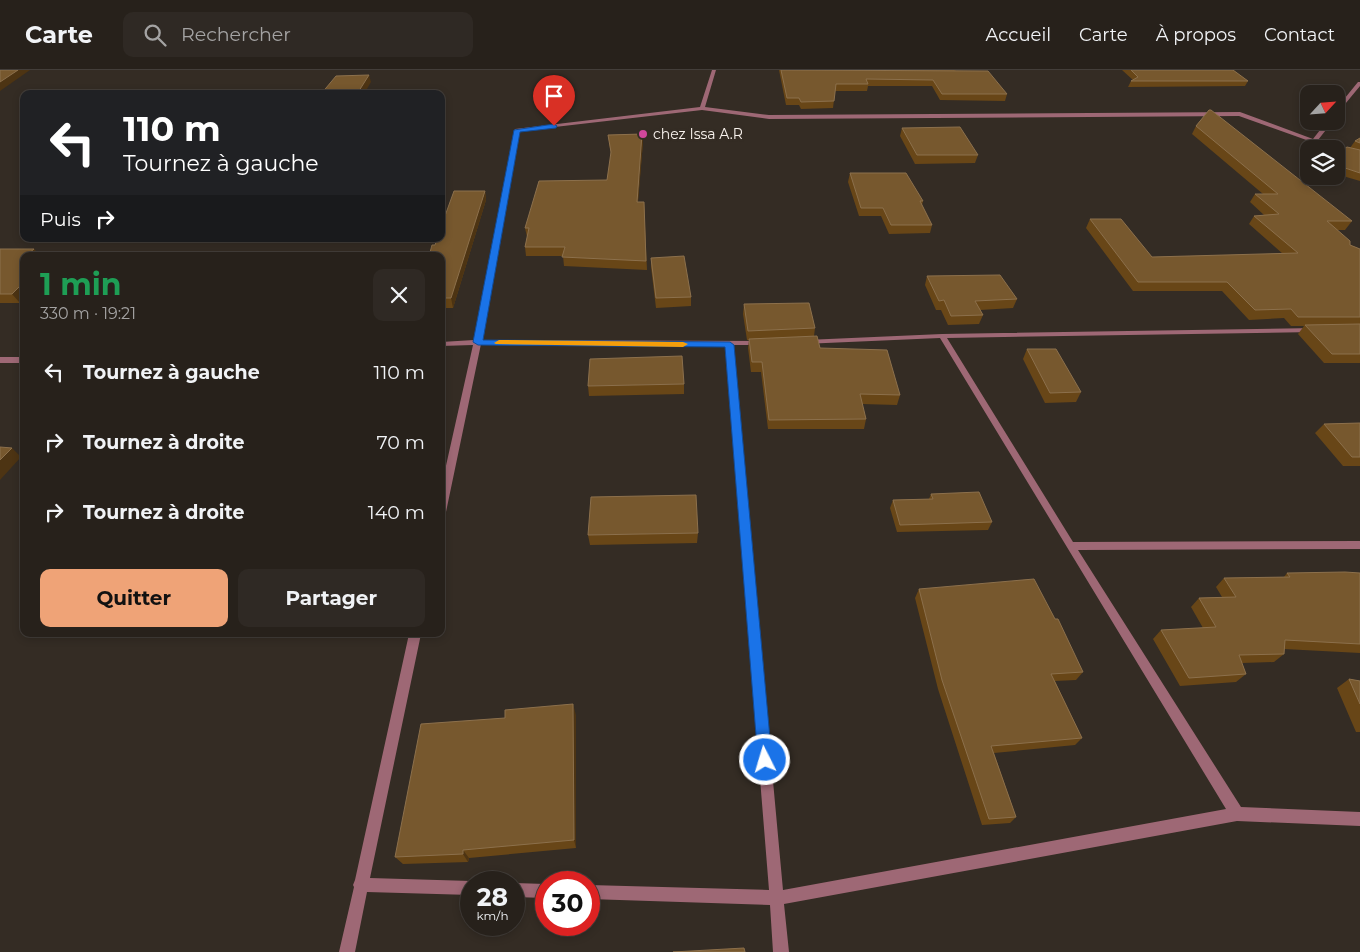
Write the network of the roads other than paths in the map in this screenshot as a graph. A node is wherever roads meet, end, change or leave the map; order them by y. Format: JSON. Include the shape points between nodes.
{"nodes":[{"id":1,"x":714,"y":70,"type":"edge"},
{"id":2,"x":1360,"y":83,"type":"edge"},
{"id":3,"x":1345,"y":102,"type":"edge"},
{"id":4,"x":702,"y":108,"type":"junction"},
{"id":5,"x":1323,"y":130,"type":"edge"},
{"id":6,"x":1311,"y":140,"type":"edge"},
{"id":7,"x":1315,"y":140,"type":"edge"},
{"id":8,"x":1345,"y":150,"type":"edge"},
{"id":9,"x":1360,"y":155,"type":"edge"},
{"id":10,"x":1320,"y":330,"type":"edge"},
{"id":11,"x":942,"y":336,"type":"junction"},
{"id":12,"x":478,"y":342,"type":"junction"},
{"id":13,"x":797,"y":342,"type":"edge"},
{"id":14,"x":768,"y":343,"type":"edge"},
{"id":15,"x":445,"y":344,"type":"edge"},
{"id":16,"x":730,"y":345,"type":"junction"},
{"id":17,"x":0,"y":360,"type":"edge"},
{"id":18,"x":20,"y":360,"type":"edge"},
{"id":19,"x":445,"y":494,"type":"edge"},
{"id":20,"x":1360,"y":545,"type":"edge"},
{"id":21,"x":1070,"y":546,"type":"junction"},
{"id":22,"x":414,"y":637,"type":"edge"},
{"id":23,"x":1237,"y":814,"type":"junction"},
{"id":24,"x":1360,"y":819,"type":"edge"},
{"id":25,"x":360,"y":885,"type":"junction"},
{"id":26,"x":460,"y":888,"type":"edge"},
{"id":27,"x":600,"y":892,"type":"edge"},
{"id":28,"x":777,"y":898,"type":"junction"},
{"id":29,"x":347,"y":952,"type":"edge"},
{"id":30,"x":782,"y":952,"type":"edge"}],
"edges":[{"from":1,"to":4,"type":"street"},
{"from":2,"to":3,"type":"street"},
{"from":4,"to":6,"type":"street","via":[[769,117],[1240,114]]},
{"from":4,"to":12,"type":"street","via":[[517,130]]},
{"from":5,"to":7,"type":"street"},
{"from":8,"to":9,"type":"street"},
{"from":10,"to":11,"type":"street"},
{"from":11,"to":13,"type":"street"},
{"from":11,"to":21,"type":"street"},
{"from":12,"to":15,"type":"street"},
{"from":12,"to":16,"type":"street"},
{"from":12,"to":19,"type":"street"},
{"from":14,"to":16,"type":"street"},
{"from":16,"to":28,"type":"street"},
{"from":17,"to":18,"type":"street"},
{"from":20,"to":21,"type":"street"},
{"from":21,"to":23,"type":"street"},
{"from":22,"to":25,"type":"street"},
{"from":23,"to":24,"type":"street"},
{"from":23,"to":28,"type":"street"},
{"from":25,"to":26,"type":"street"},
{"from":25,"to":29,"type":"street"},
{"from":27,"to":28,"type":"street"},
{"from":28,"to":30,"type":"street"}]}
